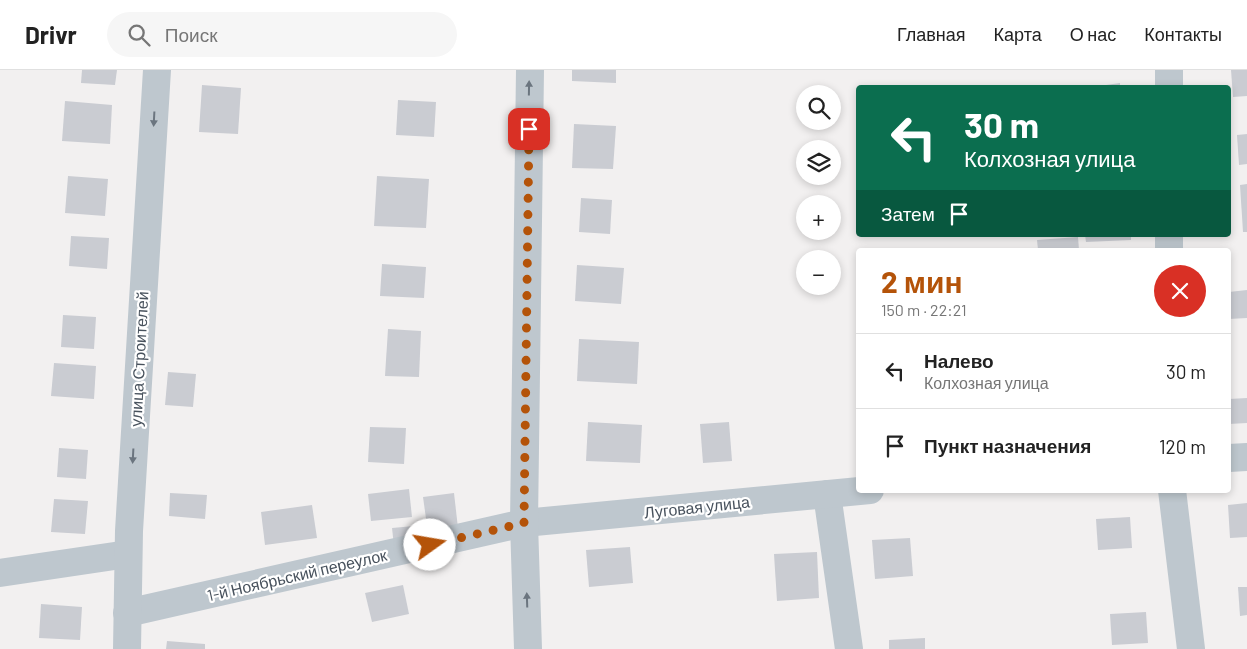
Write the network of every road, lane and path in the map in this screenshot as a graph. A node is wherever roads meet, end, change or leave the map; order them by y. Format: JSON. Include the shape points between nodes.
{"nodes":[{"id":1,"x":157,"y":70,"type":"edge"},
{"id":2,"x":530,"y":70,"type":"edge"},
{"id":3,"x":1169,"y":70,"type":"edge"},
{"id":4,"x":1169,"y":85,"type":"edge"},
{"id":5,"x":1247,"y":457,"type":"edge"},
{"id":6,"x":1231,"y":458,"type":"edge"},
{"id":7,"x":856,"y":491,"type":"edge"},
{"id":8,"x":1172,"y":493,"type":"edge"},
{"id":9,"x":827,"y":494,"type":"junction"},
{"id":10,"x":524,"y":523,"type":"junction"},
{"id":11,"x":128,"y":554,"type":"junction"},
{"id":12,"x":0,"y":573,"type":"edge"},
{"id":13,"x":127,"y":613,"type":"junction"},
{"id":14,"x":127,"y":649,"type":"edge"},
{"id":15,"x":528,"y":649,"type":"edge"},
{"id":16,"x":849,"y":649,"type":"edge"},
{"id":17,"x":1191,"y":649,"type":"edge"}],
"edges":[{"from":1,"to":11,"type":"street","name":"улица Строителей","one_way":true},
{"from":10,"to":2,"type":"street","one_way":true},
{"from":3,"to":4,"type":"street"},
{"from":5,"to":6,"type":"street"},
{"from":7,"to":9,"type":"street","name":"Луговая улица"},
{"from":8,"to":17,"type":"street"},
{"from":9,"to":10,"type":"street","name":"Луговая улица"},
{"from":9,"to":16,"type":"street"},
{"from":10,"to":13,"type":"street","name":"1-й Ноябрьский переулок"},
{"from":15,"to":10,"type":"street","one_way":true},
{"from":11,"to":12,"type":"street"},
{"from":11,"to":13,"type":"street","name":"улица Строителей"},
{"from":13,"to":14,"type":"street","name":"улица Строителей"}]}
